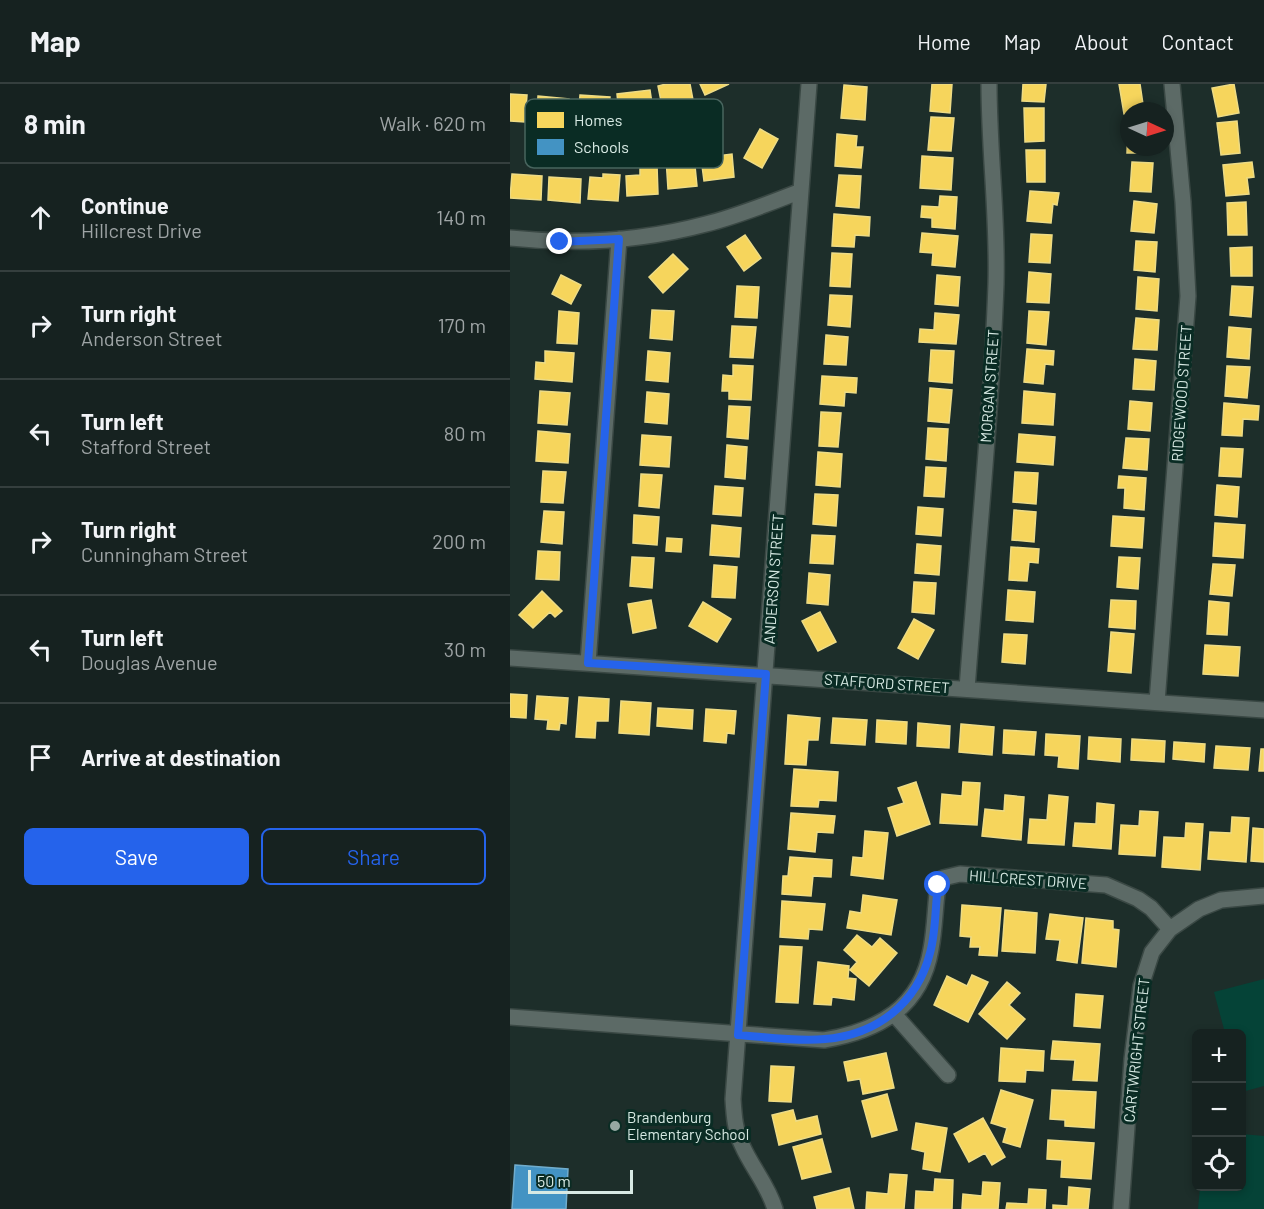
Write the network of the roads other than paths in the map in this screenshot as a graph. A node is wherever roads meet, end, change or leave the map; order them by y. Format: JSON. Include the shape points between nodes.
{"nodes":[{"id":1,"x":809,"y":84,"type":"edge"},
{"id":2,"x":989,"y":84,"type":"edge"},
{"id":3,"x":1172,"y":84,"type":"edge"},
{"id":4,"x":801,"y":191,"type":"junction"},
{"id":5,"x":510,"y":238,"type":"edge"},
{"id":6,"x":619,"y":239,"type":"junction"},
{"id":7,"x":510,"y":658,"type":"edge"},
{"id":8,"x":588,"y":663,"type":"junction"},
{"id":9,"x":766,"y":674,"type":"junction"},
{"id":10,"x":967,"y":689,"type":"junction"},
{"id":11,"x":1157,"y":702,"type":"junction"},
{"id":12,"x":1264,"y":710,"type":"edge"},
{"id":13,"x":1264,"y":896,"type":"edge"},
{"id":14,"x":1170,"y":929,"type":"junction"},
{"id":15,"x":894,"y":1014,"type":"junction"},
{"id":16,"x":510,"y":1017,"type":"edge"},
{"id":17,"x":738,"y":1035,"type":"junction"},
{"id":18,"x":948,"y":1075,"type":"dead end"},
{"id":19,"x":775,"y":1209,"type":"edge"},
{"id":20,"x":1121,"y":1209,"type":"edge"}],
"edges":[{"from":1,"to":4,"type":"street","name":"ANDERSON STREET"},
{"from":2,"to":10,"type":"street","name":"MORGAN STREET","via":[[996,283]]},
{"from":3,"to":11,"type":"street","name":"RIDGEWOOD STREET","via":[[1188,296]]},
{"from":4,"to":6,"type":"street","via":[[705,225]]},
{"from":4,"to":9,"type":"street","name":"ANDERSON STREET"},
{"from":5,"to":6,"type":"street","via":[[560,242]]},
{"from":6,"to":8,"type":"street"},
{"from":7,"to":8,"type":"street","name":"STAFFORD STREET"},
{"from":8,"to":9,"type":"street","name":"STAFFORD STREET"},
{"from":9,"to":10,"type":"street","name":"STAFFORD STREET"},
{"from":9,"to":17,"type":"street","name":"ANDERSON STREET"},
{"from":10,"to":11,"type":"street","name":"STAFFORD STREET"},
{"from":11,"to":12,"type":"street","name":"STAFFORD STREET"},
{"from":13,"to":14,"type":"street","name":"CARTWRIGHT STREET","via":[[1221,900],[1199,909]]},
{"from":14,"to":15,"type":"street","name":"HILLCREST DRIVE","via":[[1138,899],[1106,885],[948,875],[938,885],[926,966],[918,985]]},
{"from":14,"to":20,"type":"street","name":"CARTWRIGHT STREET","via":[[1152,952],[1141,986]]},
{"from":15,"to":17,"type":"street","name":"HILLCREST DRIVE","via":[[857,1034],[824,1040]]},
{"from":15,"to":18,"type":"street"},
{"from":16,"to":17,"type":"street","name":"HILLCREST DRIVE"},
{"from":17,"to":19,"type":"street","name":"ANDERSON STREET","via":[[734,1115],[741,1143]]}]}
